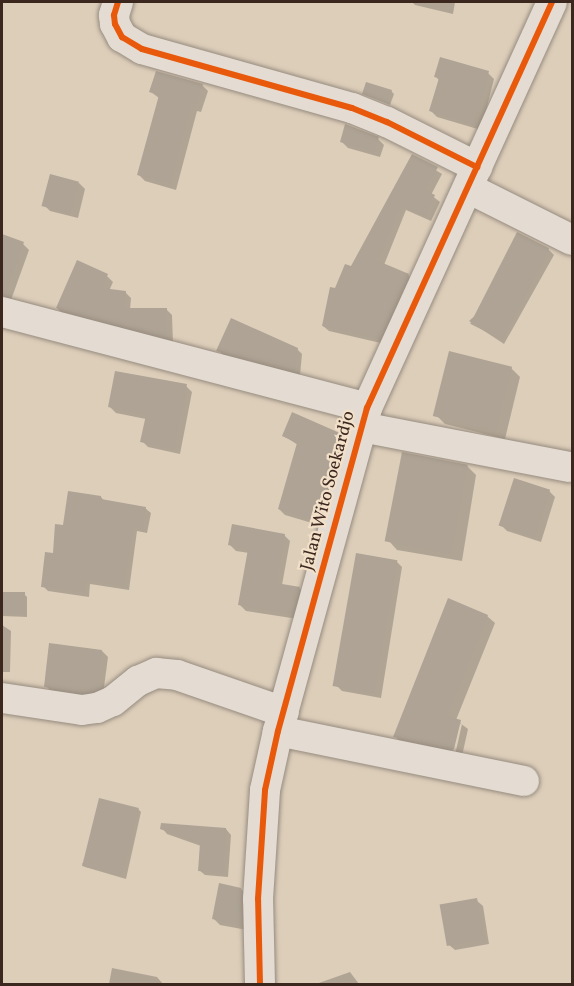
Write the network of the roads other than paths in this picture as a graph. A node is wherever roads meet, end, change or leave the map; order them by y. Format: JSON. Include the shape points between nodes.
{"nodes":[{"id":1,"x":118,"y":2,"type":"edge"},
{"id":2,"x":552,"y":2,"type":"edge"},
{"id":3,"x":472,"y":178,"type":"junction"},
{"id":4,"x":573,"y":240,"type":"edge"},
{"id":5,"x":2,"y":312,"type":"edge"},
{"id":6,"x":364,"y":417,"type":"junction"},
{"id":7,"x":570,"y":466,"type":"dead end"},
{"id":8,"x":2,"y":698,"type":"edge"},
{"id":9,"x":281,"y":722,"type":"junction"},
{"id":10,"x":524,"y":781,"type":"dead end"},
{"id":11,"x":260,"y":984,"type":"edge"}],
"edges":[{"from":1,"to":3,"type":"street","via":[[115,24],[122,37],[142,49],[352,108],[387,122]]},
{"from":2,"to":3,"type":"street","name":"Jalan Wito Soekardjo"},
{"from":3,"to":4,"type":"street"},
{"from":3,"to":6,"type":"street","name":"Jalan Wito Soekardjo"},
{"from":5,"to":6,"type":"street"},
{"from":6,"to":7,"type":"street"},
{"from":6,"to":9,"type":"street","name":"Jalan Wito Soekardjo"},
{"from":8,"to":9,"type":"street","via":[[82,710],[97,708],[113,702],[138,681],[156,673],[177,675]]},
{"from":9,"to":10,"type":"street"},
{"from":9,"to":11,"type":"street","name":"Jalan Wito Soekardjo","via":[[265,790],[258,899]]}]}
